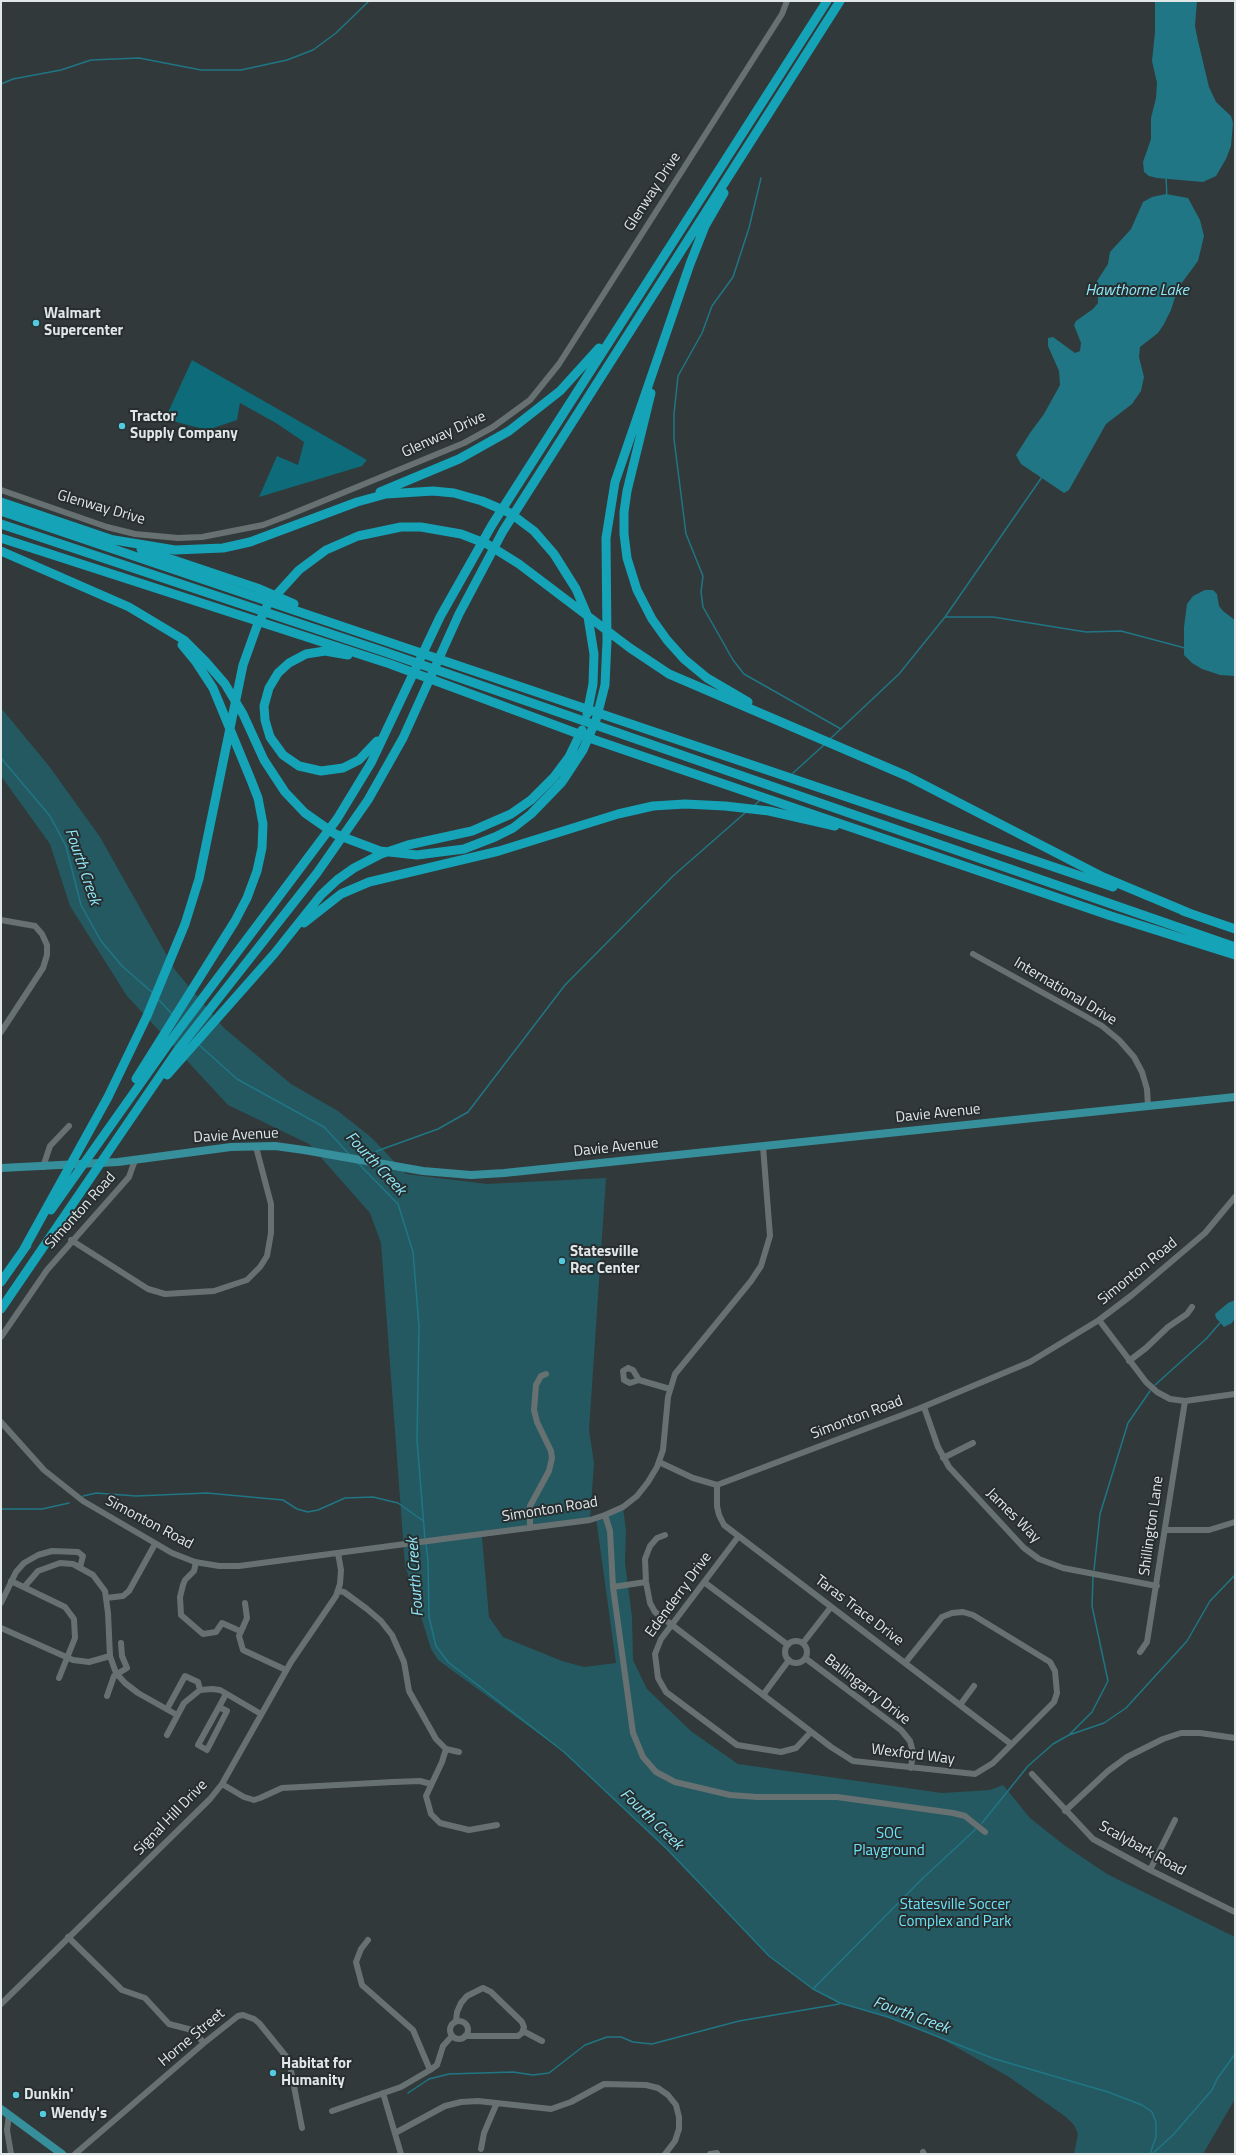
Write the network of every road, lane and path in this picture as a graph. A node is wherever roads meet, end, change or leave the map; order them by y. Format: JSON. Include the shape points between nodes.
{"nodes":[{"id":1,"x":787,"y":1,"type":"edge"},
{"id":2,"x":827,"y":1,"type":"edge"},
{"id":3,"x":840,"y":1,"type":"edge"},
{"id":4,"x":741,"y":156,"type":"junction"},
{"id":5,"x":618,"y":326,"type":"junction"},
{"id":6,"x":668,"y":326,"type":"junction"},
{"id":7,"x":1,"y":490,"type":"edge"},
{"id":8,"x":1,"y":502,"type":"edge"},
{"id":9,"x":1,"y":511,"type":"edge"},
{"id":10,"x":329,"y":513,"type":"junction"},
{"id":11,"x":1,"y":524,"type":"edge"},
{"id":12,"x":1,"y":538,"type":"edge"},
{"id":13,"x":108,"y":539,"type":"junction"},
{"id":14,"x":1,"y":551,"type":"edge"},
{"id":15,"x":155,"y":623,"type":"junction"},
{"id":16,"x":356,"y":630,"type":"junction"},
{"id":17,"x":390,"y":664,"type":"junction"},
{"id":18,"x":782,"y":722,"type":"junction"},
{"id":19,"x":390,"y":724,"type":"junction"},
{"id":20,"x":972,"y":868,"type":"junction"},
{"id":21,"x":1189,"y":913,"type":"junction"},
{"id":22,"x":1,"y":920,"type":"edge"},
{"id":23,"x":1235,"y":929,"type":"edge"},
{"id":24,"x":1235,"y":948,"type":"edge"},
{"id":25,"x":274,"y":954,"type":"junction"},
{"id":26,"x":973,"y":954,"type":"dead end"},
{"id":27,"x":1235,"y":955,"type":"edge"},
{"id":28,"x":1,"y":1032,"type":"edge"},
{"id":29,"x":166,"y":1040,"type":"junction"},
{"id":30,"x":179,"y":1054,"type":"junction"},
{"id":31,"x":1235,"y":1097,"type":"edge"},
{"id":32,"x":1148,"y":1106,"type":"junction"},
{"id":33,"x":69,"y":1126,"type":"dead end"},
{"id":34,"x":763,"y":1146,"type":"junction"},
{"id":35,"x":256,"y":1147,"type":"junction"},
{"id":36,"x":135,"y":1160,"type":"junction"},
{"id":37,"x":43,"y":1167,"type":"junction"},
{"id":38,"x":1,"y":1168,"type":"edge"},
{"id":39,"x":1235,"y":1198,"type":"edge"},
{"id":40,"x":72,"y":1240,"type":"junction"},
{"id":41,"x":24,"y":1249,"type":"junction"},
{"id":42,"x":1,"y":1282,"type":"edge"},
{"id":43,"x":1192,"y":1307,"type":"dead end"},
{"id":44,"x":1,"y":1309,"type":"edge"},
{"id":45,"x":1099,"y":1320,"type":"junction"},
{"id":46,"x":1,"y":1337,"type":"edge"},
{"id":47,"x":1129,"y":1361,"type":"junction"},
{"id":48,"x":546,"y":1374,"type":"dead end"},
{"id":49,"x":640,"y":1380,"type":"dead end"},
{"id":50,"x":670,"y":1389,"type":"junction"},
{"id":51,"x":1235,"y":1394,"type":"edge"},
{"id":52,"x":1185,"y":1401,"type":"junction"},
{"id":53,"x":924,"y":1407,"type":"junction"},
{"id":54,"x":1,"y":1422,"type":"edge"},
{"id":55,"x":973,"y":1443,"type":"dead end"},
{"id":56,"x":943,"y":1458,"type":"junction"},
{"id":57,"x":659,"y":1462,"type":"junction"},
{"id":58,"x":718,"y":1484,"type":"junction"},
{"id":59,"x":605,"y":1515,"type":"junction"},
{"id":60,"x":1235,"y":1522,"type":"edge"},
{"id":61,"x":530,"y":1528,"type":"junction"},
{"id":62,"x":1165,"y":1530,"type":"junction"},
{"id":63,"x":665,"y":1535,"type":"dead end"},
{"id":64,"x":738,"y":1537,"type":"junction"},
{"id":65,"x":154,"y":1544,"type":"junction"},
{"id":66,"x":338,"y":1552,"type":"junction"},
{"id":67,"x":196,"y":1562,"type":"junction"},
{"id":68,"x":80,"y":1566,"type":"junction"},
{"id":69,"x":11,"y":1581,"type":"junction"},
{"id":70,"x":646,"y":1582,"type":"junction"},
{"id":71,"x":704,"y":1582,"type":"junction"},
{"id":72,"x":24,"y":1586,"type":"junction"},
{"id":73,"x":1157,"y":1586,"type":"junction"},
{"id":74,"x":613,"y":1587,"type":"junction"},
{"id":75,"x":338,"y":1591,"type":"junction"},
{"id":76,"x":106,"y":1598,"type":"junction"},
{"id":77,"x":1,"y":1603,"type":"edge"},
{"id":78,"x":245,"y":1603,"type":"dead end"},
{"id":79,"x":831,"y":1607,"type":"junction"},
{"id":80,"x":671,"y":1626,"type":"junction"},
{"id":81,"x":1,"y":1628,"type":"edge"},
{"id":82,"x":240,"y":1631,"type":"junction"},
{"id":83,"x":121,"y":1643,"type":"dead end"},
{"id":84,"x":803,"y":1643,"type":"junction"},
{"id":85,"x":788,"y":1645,"type":"junction"},
{"id":86,"x":1140,"y":1652,"type":"dead end"},
{"id":87,"x":110,"y":1656,"type":"junction"},
{"id":88,"x":67,"y":1658,"type":"junction"},
{"id":89,"x":805,"y":1658,"type":"junction"},
{"id":90,"x":789,"y":1660,"type":"junction"},
{"id":91,"x":905,"y":1663,"type":"junction"},
{"id":92,"x":286,"y":1670,"type":"junction"},
{"id":93,"x":118,"y":1675,"type":"junction"},
{"id":94,"x":59,"y":1678,"type":"dead end"},
{"id":95,"x":974,"y":1686,"type":"dead end"},
{"id":96,"x":200,"y":1690,"type":"junction"},
{"id":97,"x":226,"y":1694,"type":"junction"},
{"id":98,"x":763,"y":1695,"type":"junction"},
{"id":99,"x":107,"y":1696,"type":"dead end"},
{"id":100,"x":960,"y":1705,"type":"junction"},
{"id":101,"x":219,"y":1707,"type":"junction"},
{"id":102,"x":167,"y":1709,"type":"junction"},
{"id":103,"x":262,"y":1714,"type":"junction"},
{"id":104,"x":177,"y":1715,"type":"junction"},
{"id":105,"x":811,"y":1732,"type":"junction"},
{"id":106,"x":167,"y":1734,"type":"dead end"},
{"id":107,"x":1235,"y":1738,"type":"edge"},
{"id":108,"x":1011,"y":1744,"type":"junction"},
{"id":109,"x":446,"y":1749,"type":"junction"},
{"id":110,"x":460,"y":1752,"type":"dead end"},
{"id":111,"x":911,"y":1768,"type":"junction"},
{"id":112,"x":1032,"y":1774,"type":"dead end"},
{"id":113,"x":222,"y":1784,"type":"junction"},
{"id":114,"x":431,"y":1784,"type":"junction"},
{"id":115,"x":1065,"y":1811,"type":"junction"},
{"id":116,"x":1175,"y":1820,"type":"dead end"},
{"id":117,"x":497,"y":1826,"type":"dead end"},
{"id":118,"x":985,"y":1832,"type":"dead end"},
{"id":119,"x":1150,"y":1870,"type":"junction"},
{"id":120,"x":1235,"y":1912,"type":"edge"},
{"id":121,"x":68,"y":1937,"type":"junction"},
{"id":122,"x":368,"y":1940,"type":"dead end"},
{"id":123,"x":1,"y":2004,"type":"edge"},
{"id":124,"x":456,"y":2021,"type":"junction"},
{"id":125,"x":523,"y":2031,"type":"junction"},
{"id":126,"x":452,"y":2036,"type":"junction"},
{"id":127,"x":465,"y":2036,"type":"junction"},
{"id":128,"x":542,"y":2041,"type":"dead end"},
{"id":129,"x":204,"y":2043,"type":"junction"},
{"id":130,"x":430,"y":2070,"type":"junction"},
{"id":131,"x":383,"y":2093,"type":"junction"},
{"id":132,"x":496,"y":2105,"type":"junction"},
{"id":133,"x":1,"y":2109,"type":"edge"},
{"id":134,"x":332,"y":2111,"type":"dead end"},
{"id":135,"x":9,"y":2115,"type":"junction"},
{"id":136,"x":302,"y":2128,"type":"dead end"},
{"id":137,"x":394,"y":2133,"type":"junction"},
{"id":138,"x":481,"y":2150,"type":"dead end"},
{"id":139,"x":11,"y":2154,"type":"edge"},
{"id":140,"x":62,"y":2154,"type":"edge"},
{"id":141,"x":74,"y":2154,"type":"edge"},
{"id":142,"x":401,"y":2154,"type":"edge"},
{"id":143,"x":665,"y":2154,"type":"edge"}],
"edges":[{"from":1,"to":7,"type":"street","name":"Glenway Drive","via":[[782,14],[559,364],[530,400],[493,427],[464,443],[263,525],[202,537],[178,538],[135,534],[107,527]]},
{"from":2,"to":5,"type":"highway"},
{"from":3,"to":4,"type":"highway"},
{"from":4,"to":6,"type":"highway","via":[[739,166],[702,233]]},
{"from":4,"to":30,"type":"highway","via":[[503,530],[474,584],[387,770],[350,828],[201,1019]]},
{"from":5,"to":10,"type":"highway","via":[[560,391],[510,431],[459,459]]},
{"from":5,"to":19,"type":"highway","via":[[513,490],[456,585]]},
{"from":6,"to":15,"type":"highway","via":[[615,482],[606,538],[605,685],[596,720],[587,743],[562,782],[531,814],[513,828],[464,849],[417,855],[387,852],[335,834],[295,803],[273,776],[243,714],[225,684],[184,640]]},
{"from":6,"to":18,"type":"highway","via":[[627,491],[624,534],[627,558],[637,590],[652,619],[680,654],[707,678]]},
{"from":8,"to":13,"type":"highway"},
{"from":9,"to":16,"type":"highway"},
{"from":10,"to":13,"type":"highway","via":[[250,542],[223,548],[175,550]]},
{"from":10,"to":25,"type":"highway","via":[[376,496],[424,490],[468,496],[510,513],[530,527],[547,544],[576,588],[586,613],[592,640],[594,684],[586,719],[573,749],[554,777],[531,800],[511,814],[481,828],[395,849],[354,868],[326,890]]},
{"from":11,"to":24,"type":"highway","via":[[385,652]]},
{"from":12,"to":17,"type":"highway"},
{"from":13,"to":16,"type":"highway","via":[[257,588]]},
{"from":14,"to":15,"type":"highway","via":[[129,608]]},
{"from":15,"to":29,"type":"highway","via":[[176,639],[196,662],[213,688],[258,798],[263,824],[262,848],[247,898],[186,999]]},
{"from":16,"to":21,"type":"highway"},
{"from":17,"to":19,"type":"highway","via":[[324,651],[306,654],[289,663],[278,673],[269,688],[264,706],[270,737],[283,755],[299,766],[321,771],[343,768],[359,760],[372,748]]},
{"from":17,"to":20,"type":"highway","via":[[572,732]]},
{"from":18,"to":21,"type":"highway","via":[[951,798],[1029,841],[1103,877]]},
{"from":18,"to":41,"type":"highway","via":[[669,674],[500,551],[473,538],[441,529],[401,527],[358,536],[326,550],[299,570],[268,604],[255,630],[247,651],[199,879],[183,930],[147,1016],[108,1097]]},
{"from":19,"to":29,"type":"highway","via":[[371,763],[337,819],[195,1010]]},
{"from":20,"to":25,"type":"highway","via":[[841,828],[769,811],[725,806],[668,805],[637,809],[504,850],[374,880],[330,902]]},
{"from":20,"to":27,"type":"highway"},
{"from":21,"to":23,"type":"highway"},
{"from":22,"to":28,"type":"street","via":[[35,926],[44,939],[47,955],[43,968]]},
{"from":25,"to":30,"type":"highway","via":[[207,1030]]},
{"from":26,"to":32,"type":"street","name":"International Drive","via":[[1089,1019],[1119,1040],[1134,1057],[1142,1072]]},
{"from":29,"to":41,"type":"highway"},
{"from":30,"to":44,"type":"highway","via":[[133,1116]]},
{"from":31,"to":32,"type":"main road","name":"Davie Avenue"},
{"from":32,"to":34,"type":"main road","name":"Davie Avenue"},
{"from":33,"to":37,"type":"street","via":[[50,1146]]},
{"from":34,"to":35,"type":"main road","name":"Davie Avenue","via":[[471,1175],[423,1171],[298,1149]]},
{"from":34,"to":50,"type":"street","name":"Simonton Road","via":[[770,1236],[761,1266],[678,1370]]},
{"from":35,"to":36,"type":"main road","name":"Davie Avenue","via":[[231,1147]]},
{"from":35,"to":40,"type":"street","via":[[271,1204],[271,1232],[267,1256],[247,1280],[214,1290],[165,1294],[148,1289]]},
{"from":36,"to":37,"type":"main road","name":"Davie Avenue"},
{"from":36,"to":40,"type":"street","name":"Simonton Road","via":[[129,1177]]},
{"from":37,"to":38,"type":"main road","name":"Davie Avenue"},
{"from":39,"to":45,"type":"street","name":"Simonton Road","via":[[1205,1233],[1181,1255]]},
{"from":40,"to":46,"type":"street","name":"Simonton Road","via":[[47,1270]]},
{"from":41,"to":42,"type":"highway"},
{"from":43,"to":47,"type":"street","via":[[1187,1314]]},
{"from":45,"to":47,"type":"street"},
{"from":45,"to":53,"type":"street","name":"Simonton Road","via":[[1030,1362]]},
{"from":47,"to":52,"type":"street","via":[[1157,1392],[1170,1399]]},
{"from":48,"to":61,"type":"street","via":[[541,1376],[536,1385],[534,1410],[552,1458],[549,1471],[530,1506]]},
{"from":49,"to":50,"type":"street"},
{"from":50,"to":57,"type":"street","name":"Simonton Road","via":[[665,1439]]},
{"from":51,"to":52,"type":"street"},
{"from":52,"to":62,"type":"street","name":"Shillington Lane"},
{"from":53,"to":56,"type":"street","name":"James Way"},
{"from":53,"to":58,"type":"street","name":"Simonton Road"},
{"from":54,"to":65,"type":"street","name":"Simonton Road","via":[[44,1470],[63,1486]]},
{"from":55,"to":56,"type":"street"},
{"from":56,"to":73,"type":"street","name":"James Way","via":[[1010,1535],[1040,1559],[1063,1568]]},
{"from":57,"to":58,"type":"street","via":[[693,1478]]},
{"from":57,"to":59,"type":"street","name":"Simonton Road","via":[[648,1482],[636,1496],[623,1507]]},
{"from":58,"to":64,"type":"street","name":"Taras Trace Drive","via":[[719,1516],[724,1525]]},
{"from":59,"to":61,"type":"street","name":"Simonton Road","via":[[590,1520]]},
{"from":59,"to":74,"type":"street","via":[[611,1537]]},
{"from":60,"to":62,"type":"street","via":[[1208,1530]]},
{"from":61,"to":66,"type":"street","name":"Simonton Road"},
{"from":62,"to":73,"type":"street","name":"Shillington Lane"},
{"from":63,"to":70,"type":"street","name":"Wexford Way","via":[[657,1538],[647,1552]]},
{"from":64,"to":71,"type":"street","name":"Edenderry Drive"},
{"from":64,"to":79,"type":"street","name":"Taras Trace Drive"},
{"from":65,"to":67,"type":"street","name":"Simonton Road"},
{"from":65,"to":76,"type":"street","via":[[130,1591],[123,1596]]},
{"from":66,"to":67,"type":"street","name":"Simonton Road","via":[[229,1567]]},
{"from":66,"to":75,"type":"street","name":"Signal Hill Drive","via":[[341,1570]]},
{"from":67,"to":82,"type":"street","via":[[194,1571],[183,1585],[180,1597],[182,1615],[203,1634],[216,1632],[222,1623]]},
{"from":68,"to":69,"type":"street","via":[[83,1556],[78,1552],[52,1551],[24,1563]]},
{"from":68,"to":72,"type":"street","via":[[65,1563],[44,1567],[34,1573]]},
{"from":68,"to":76,"type":"street","via":[[98,1580]]},
{"from":69,"to":72,"type":"street"},
{"from":69,"to":77,"type":"street"},
{"from":70,"to":74,"type":"street"},
{"from":70,"to":80,"type":"street","name":"Wexford Way","via":[[650,1603],[655,1612]]},
{"from":71,"to":80,"type":"street","name":"Edenderry Drive"},
{"from":71,"to":85,"type":"street"},
{"from":72,"to":88,"type":"street","via":[[64,1606],[71,1614],[75,1624],[75,1638]]},
{"from":73,"to":86,"type":"street","name":"Shillington Lane","via":[[1147,1642]]},
{"from":74,"to":118,"type":"street","via":[[633,1733],[643,1757],[656,1772],[675,1782],[730,1795],[837,1797],[953,1812],[965,1816]]},
{"from":75,"to":92,"type":"street","name":"Signal Hill Drive"},
{"from":75,"to":109,"type":"street","via":[[344,1592],[367,1609],[392,1635],[404,1662],[409,1691],[436,1739]]},
{"from":76,"to":87,"type":"street"},
{"from":78,"to":82,"type":"street","via":[[246,1618]]},
{"from":79,"to":84,"type":"street"},
{"from":79,"to":91,"type":"street","name":"Taras Trace Drive"},
{"from":80,"to":98,"type":"street","name":"Wexford Way"},
{"from":80,"to":105,"type":"street","name":"Edenderry Drive","via":[[661,1638],[655,1654],[658,1678],[666,1692],[737,1745],[781,1752],[796,1748]]},
{"from":81,"to":88,"type":"street"},
{"from":82,"to":92,"type":"street","via":[[239,1641],[243,1650]]},
{"from":83,"to":93,"type":"street","via":[[122,1656],[127,1668]]},
{"from":84,"to":85,"type":"street","via":[[796,1641]]},
{"from":84,"to":89,"type":"street","via":[[807,1650]]},
{"from":85,"to":90,"type":"street","via":[[786,1654]]},
{"from":87,"to":88,"type":"street","via":[[89,1662]]},
{"from":87,"to":93,"type":"street"},
{"from":88,"to":94,"type":"street"},
{"from":89,"to":90,"type":"street","via":[[796,1662]]},
{"from":89,"to":111,"type":"street","name":"Ballingarry Drive","via":[[901,1730],[910,1741],[913,1752]]},
{"from":90,"to":98,"type":"street"},
{"from":91,"to":100,"type":"street","name":"Taras Trace Drive"},
{"from":91,"to":108,"type":"street","name":"Wexford Way","via":[[942,1617],[963,1612],[973,1615],[1050,1662],[1055,1671],[1057,1693],[1054,1702]]},
{"from":92,"to":103,"type":"street","name":"Signal Hill Drive"},
{"from":93,"to":99,"type":"street","via":[[112,1679]]},
{"from":93,"to":102,"type":"street","via":[[138,1693]]},
{"from":95,"to":100,"type":"street"},
{"from":96,"to":97,"type":"street","via":[[212,1689]]},
{"from":96,"to":102,"type":"street","via":[[198,1682],[184,1676]]},
{"from":96,"to":104,"type":"street","via":[[188,1698]]},
{"from":97,"to":101,"type":"street"},
{"from":97,"to":103,"type":"street"},
{"from":98,"to":105,"type":"street","name":"Wexford Way"},
{"from":100,"to":108,"type":"street","name":"Taras Trace Drive"},
{"from":101,"to":101,"type":"street","via":[[198,1745],[207,1750],[227,1711]]},
{"from":102,"to":104,"type":"street"},
{"from":103,"to":113,"type":"street","name":"Signal Hill Drive"},
{"from":104,"to":106,"type":"street"},
{"from":105,"to":111,"type":"street","name":"Wexford Way","via":[[853,1761]]},
{"from":107,"to":115,"type":"street","via":[[1181,1733],[1163,1739],[1108,1771]]},
{"from":108,"to":111,"type":"street","name":"Wexford Way","via":[[993,1763],[975,1774]]},
{"from":109,"to":110,"type":"street"},
{"from":109,"to":114,"type":"street"},
{"from":112,"to":115,"type":"street","name":"Scalybark Road"},
{"from":113,"to":114,"type":"street","via":[[254,1800],[282,1788],[413,1781]]},
{"from":113,"to":121,"type":"street","name":"Signal Hill Drive","via":[[210,1800]]},
{"from":114,"to":117,"type":"street","via":[[426,1796],[431,1814],[440,1823],[469,1830]]},
{"from":115,"to":119,"type":"street","name":"Scalybark Road","via":[[1093,1838]]},
{"from":116,"to":119,"type":"street"},
{"from":119,"to":120,"type":"street","name":"Scalybark Road"},
{"from":121,"to":123,"type":"street","name":"Signal Hill Drive"},
{"from":121,"to":129,"type":"street","via":[[122,1990],[145,1998],[169,2024],[192,2030]]},
{"from":122,"to":130,"type":"street","via":[[356,1962],[362,1985],[413,2030]]},
{"from":124,"to":125,"type":"street","via":[[461,2003],[483,1988],[491,1992],[522,2022]]},
{"from":124,"to":126,"type":"street","via":[[450,2026]]},
{"from":124,"to":127,"type":"street","via":[[463,2021],[468,2026]]},
{"from":125,"to":127,"type":"street","via":[[518,2036]]},
{"from":125,"to":128,"type":"street"},
{"from":126,"to":127,"type":"street","via":[[459,2039]]},
{"from":126,"to":130,"type":"street","via":[[443,2046],[437,2065]]},
{"from":129,"to":136,"type":"street","name":"Horne Street","via":[[238,2016],[247,2016],[255,2020],[289,2060]]},
{"from":129,"to":141,"type":"street","name":"Horne Street"},
{"from":130,"to":131,"type":"street","via":[[401,2087]]},
{"from":131,"to":134,"type":"street"},
{"from":131,"to":137,"type":"street"},
{"from":132,"to":137,"type":"street","via":[[478,2101],[445,2106]]},
{"from":132,"to":138,"type":"street","via":[[482,2140]]},
{"from":132,"to":143,"type":"street","via":[[551,2109],[561,2107],[596,2087],[612,2083],[658,2088],[676,2105],[679,2117],[675,2141]]},
{"from":133,"to":135,"type":"main road"},
{"from":135,"to":139,"type":"street","via":[[7,2130]]},
{"from":135,"to":140,"type":"main road"},
{"from":137,"to":142,"type":"street"}]}
